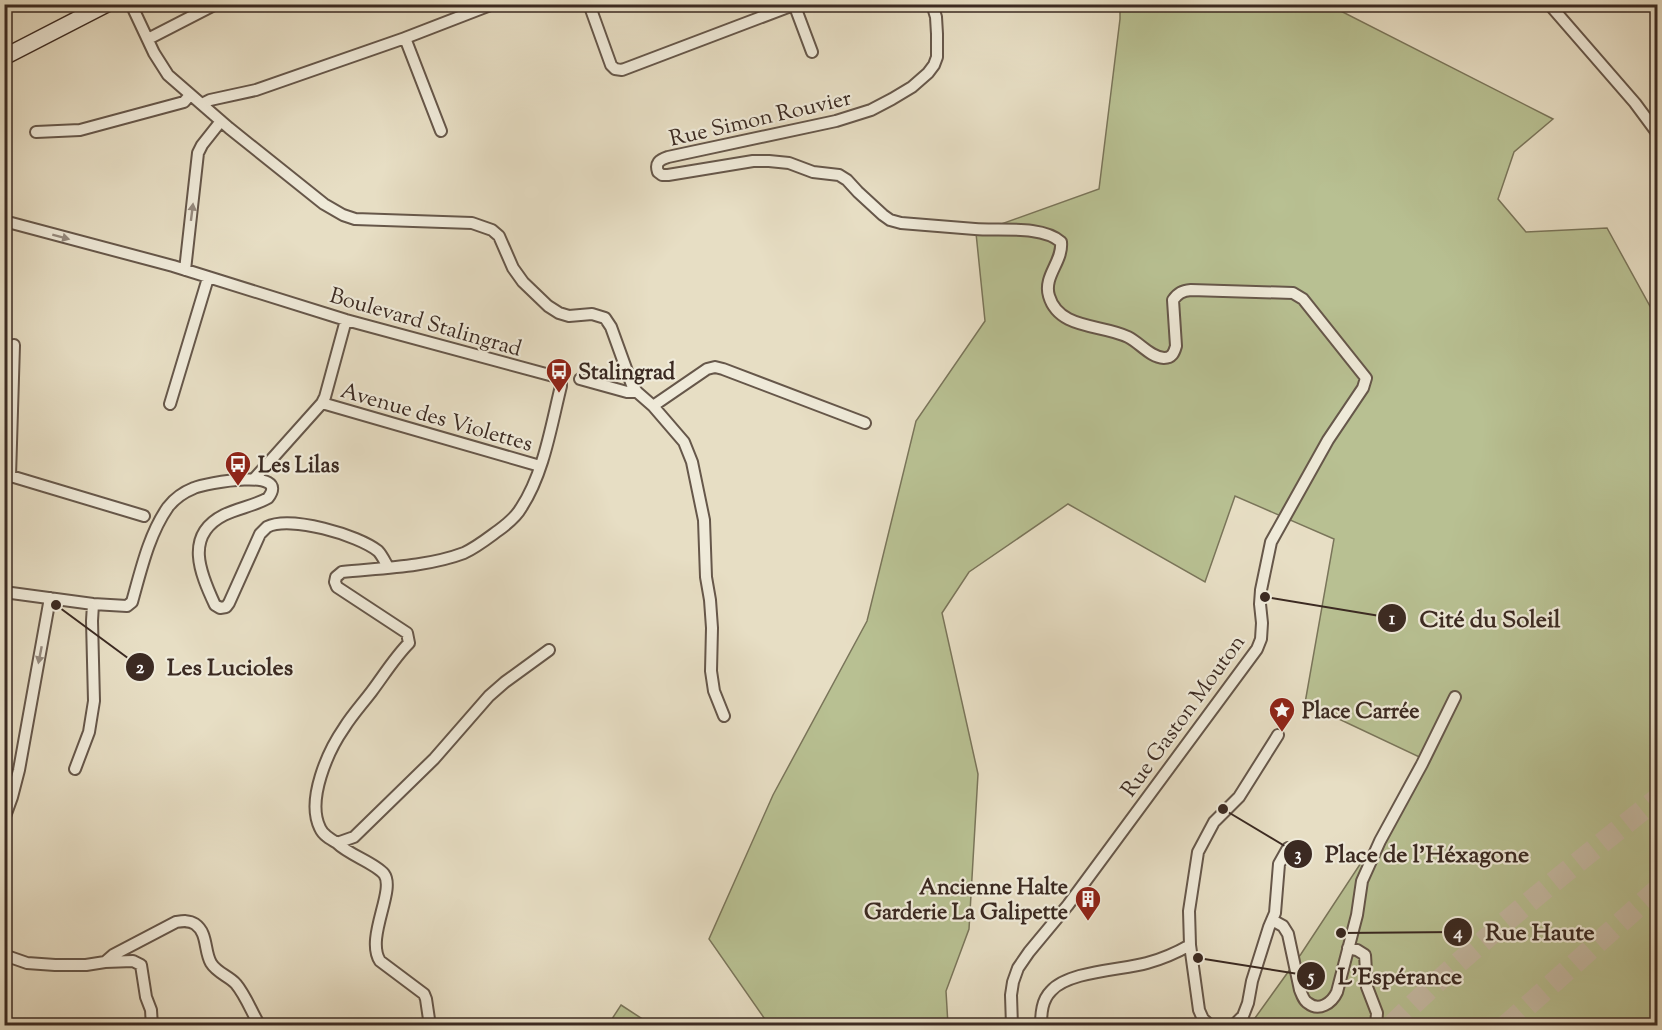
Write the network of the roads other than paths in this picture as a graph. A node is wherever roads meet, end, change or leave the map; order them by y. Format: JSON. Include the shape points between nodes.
{"nodes":[{"id":1,"x":107,"y":4,"type":"edge"},
{"id":2,"x":131,"y":4,"type":"edge"},
{"id":3,"x":216,"y":4,"type":"edge"},
{"id":4,"x":493,"y":4,"type":"edge"},
{"id":5,"x":589,"y":4,"type":"edge"},
{"id":6,"x":932,"y":4,"type":"edge"},
{"id":7,"x":1549,"y":4,"type":"edge"},
{"id":8,"x":795,"y":5,"type":"edge"},
{"id":9,"x":405,"y":38,"type":"junction"},
{"id":10,"x":147,"y":39,"type":"junction"},
{"id":11,"x":812,"y":52,"type":"dead end"},
{"id":12,"x":4,"y":57,"type":"edge"},
{"id":13,"x":190,"y":95,"type":"junction"},
{"id":14,"x":202,"y":104,"type":"junction"},
{"id":15,"x":221,"y":121,"type":"junction"},
{"id":16,"x":441,"y":131,"type":"dead end"},
{"id":17,"x":36,"y":132,"type":"dead end"},
{"id":18,"x":1658,"y":134,"type":"edge"},
{"id":19,"x":4,"y":222,"type":"edge"},
{"id":20,"x":185,"y":270,"type":"junction"},
{"id":21,"x":208,"y":278,"type":"junction"},
{"id":22,"x":346,"y":320,"type":"junction"},
{"id":23,"x":14,"y":345,"type":"dead end"},
{"id":24,"x":1366,"y":378,"type":"joint"},
{"id":25,"x":580,"y":379,"type":"dead end"},
{"id":26,"x":637,"y":392,"type":"junction"},
{"id":27,"x":322,"y":403,"type":"junction"},
{"id":28,"x":170,"y":404,"type":"dead end"},
{"id":29,"x":653,"y":406,"type":"junction"},
{"id":30,"x":865,"y":423,"type":"dead end"},
{"id":31,"x":540,"y":466,"type":"junction"},
{"id":32,"x":7,"y":475,"type":"edge"},
{"id":33,"x":254,"y":479,"type":"junction"},
{"id":34,"x":144,"y":516,"type":"dead end"},
{"id":35,"x":388,"y":567,"type":"junction"},
{"id":36,"x":4,"y":592,"type":"edge"},
{"id":37,"x":50,"y":597,"type":"junction"},
{"id":38,"x":93,"y":604,"type":"junction"},
{"id":39,"x":549,"y":650,"type":"dead end"},
{"id":40,"x":1455,"y":697,"type":"dead end"},
{"id":41,"x":724,"y":716,"type":"dead end"},
{"id":42,"x":1278,"y":735,"type":"dead end"},
{"id":43,"x":75,"y":769,"type":"dead end"},
{"id":44,"x":8,"y":796,"type":"edge"},
{"id":45,"x":4,"y":819,"type":"edge"},
{"id":46,"x":337,"y":843,"type":"junction"},
{"id":47,"x":1288,"y":848,"type":"dead end"},
{"id":48,"x":1272,"y":920,"type":"junction"},
{"id":49,"x":1190,"y":945,"type":"junction"},
{"id":50,"x":1348,"y":948,"type":"junction"},
{"id":51,"x":4,"y":955,"type":"edge"},
{"id":52,"x":105,"y":962,"type":"junction"},
{"id":53,"x":152,"y":1026,"type":"edge"},
{"id":54,"x":260,"y":1026,"type":"edge"},
{"id":55,"x":430,"y":1026,"type":"edge"},
{"id":56,"x":1012,"y":1026,"type":"edge"},
{"id":57,"x":1041,"y":1026,"type":"edge"},
{"id":58,"x":1211,"y":1026,"type":"edge"},
{"id":59,"x":1233,"y":1026,"type":"edge"},
{"id":60,"x":1376,"y":1026,"type":"edge"}],
"edges":[{"from":1,"to":12,"type":"main road"},
{"from":2,"to":10,"type":"street"},
{"from":3,"to":10,"type":"street"},
{"from":4,"to":9,"type":"street"},
{"from":5,"to":8,"type":"street","via":[[611,65],[621,70]]},
{"from":6,"to":24,"type":"street","name":"Rue Simon Rouvier","via":[[937,57],[928,73],[912,87],[871,111],[836,122],[668,157],[660,160],[658,172],[668,175],[753,161],[789,163],[813,172],[839,175],[890,220],[1039,233],[1056,238],[1062,249],[1047,286],[1053,307],[1072,321],[1128,337],[1166,358],[1176,346],[1172,308],[1173,300],[1182,291],[1293,293],[1303,299]]},
{"from":7,"to":18,"type":"street"},
{"from":8,"to":11,"type":"street"},
{"from":9,"to":14,"type":"street","via":[[256,90]]},
{"from":9,"to":16,"type":"street"},
{"from":10,"to":13,"type":"street","via":[[164,70]]},
{"from":13,"to":14,"type":"street"},
{"from":13,"to":17,"type":"street","via":[[184,102],[80,130]]},
{"from":14,"to":15,"type":"street"},
{"from":20,"to":15,"type":"street","one_way":true,"via":[[198,153]]},
{"from":15,"to":26,"type":"street","via":[[343,215],[365,220],[472,223],[492,230],[523,282],[548,306],[569,316],[592,314],[605,318]]},
{"from":19,"to":20,"type":"street","name":"Boulevard Stalingrad","one_way":true},
{"from":20,"to":21,"type":"street","name":"Boulevard Stalingrad"},
{"from":21,"to":22,"type":"street","name":"Boulevard Stalingrad"},
{"from":21,"to":28,"type":"street"},
{"from":22,"to":27,"type":"street"},
{"from":22,"to":31,"type":"street","name":"Boulevard Stalingrad","via":[[561,380]]},
{"from":23,"to":32,"type":"street"},
{"from":24,"to":56,"type":"street","name":"Rue Gaston Mouton","via":[[1271,542],[1262,583],[1261,639],[1257,649],[1018,968],[1011,995]]},
{"from":25,"to":26,"type":"street"},
{"from":26,"to":29,"type":"street"},
{"from":27,"to":31,"type":"street","name":"Avenue des Violettes"},
{"from":27,"to":33,"type":"street"},
{"from":29,"to":30,"type":"street","via":[[715,367]]},
{"from":29,"to":41,"type":"street","via":[[680,436],[691,457],[704,520],[712,683]]},
{"from":31,"to":35,"type":"street","name":"Boulevard Stalingrad","via":[[521,508],[481,544],[423,564]]},
{"from":32,"to":34,"type":"street"},
{"from":33,"to":35,"type":"street","via":[[269,484],[272,494],[210,523],[201,537],[198,555],[215,605],[220,608],[229,603],[260,534],[274,525],[297,523],[341,534],[370,546]]},
{"from":33,"to":38,"type":"street","via":[[209,483],[179,496],[169,506],[150,543],[132,602],[121,607]]},
{"from":35,"to":46,"type":"street","name":"Boulevard Stalingrad","via":[[342,572],[335,582],[404,630],[409,638],[345,727],[324,766],[317,816],[319,827]]},
{"from":36,"to":37,"type":"street"},
{"from":37,"to":38,"type":"street"},
{"from":37,"to":44,"type":"street","one_way":true,"via":[[19,770]]},
{"from":38,"to":43,"type":"street","via":[[94,701],[89,732]]},
{"from":39,"to":46,"type":"street","via":[[489,696],[434,759],[354,837]]},
{"from":40,"to":50,"type":"street","via":[[1362,881]]},
{"from":42,"to":49,"type":"street","via":[[1239,797],[1214,822],[1198,852],[1189,910]]},
{"from":44,"to":45,"type":"street"},
{"from":46,"to":55,"type":"street","via":[[386,877],[377,956],[424,994]]},
{"from":47,"to":48,"type":"street","via":[[1279,864]]},
{"from":48,"to":50,"type":"street","via":[[1288,934],[1300,990],[1308,1004],[1321,1006],[1334,1000]]},
{"from":48,"to":59,"type":"street","via":[[1243,1016]]},
{"from":49,"to":57,"type":"street","via":[[1167,957],[1061,982],[1047,996]]},
{"from":49,"to":58,"type":"street","via":[[1199,1010]]},
{"from":50,"to":60,"type":"street","via":[[1365,955]]},
{"from":51,"to":52,"type":"street","via":[[47,965]]},
{"from":52,"to":53,"type":"street","via":[[133,961],[141,965]]},
{"from":52,"to":54,"type":"street","via":[[176,922],[193,923],[206,942],[215,969],[237,985]]}]}
